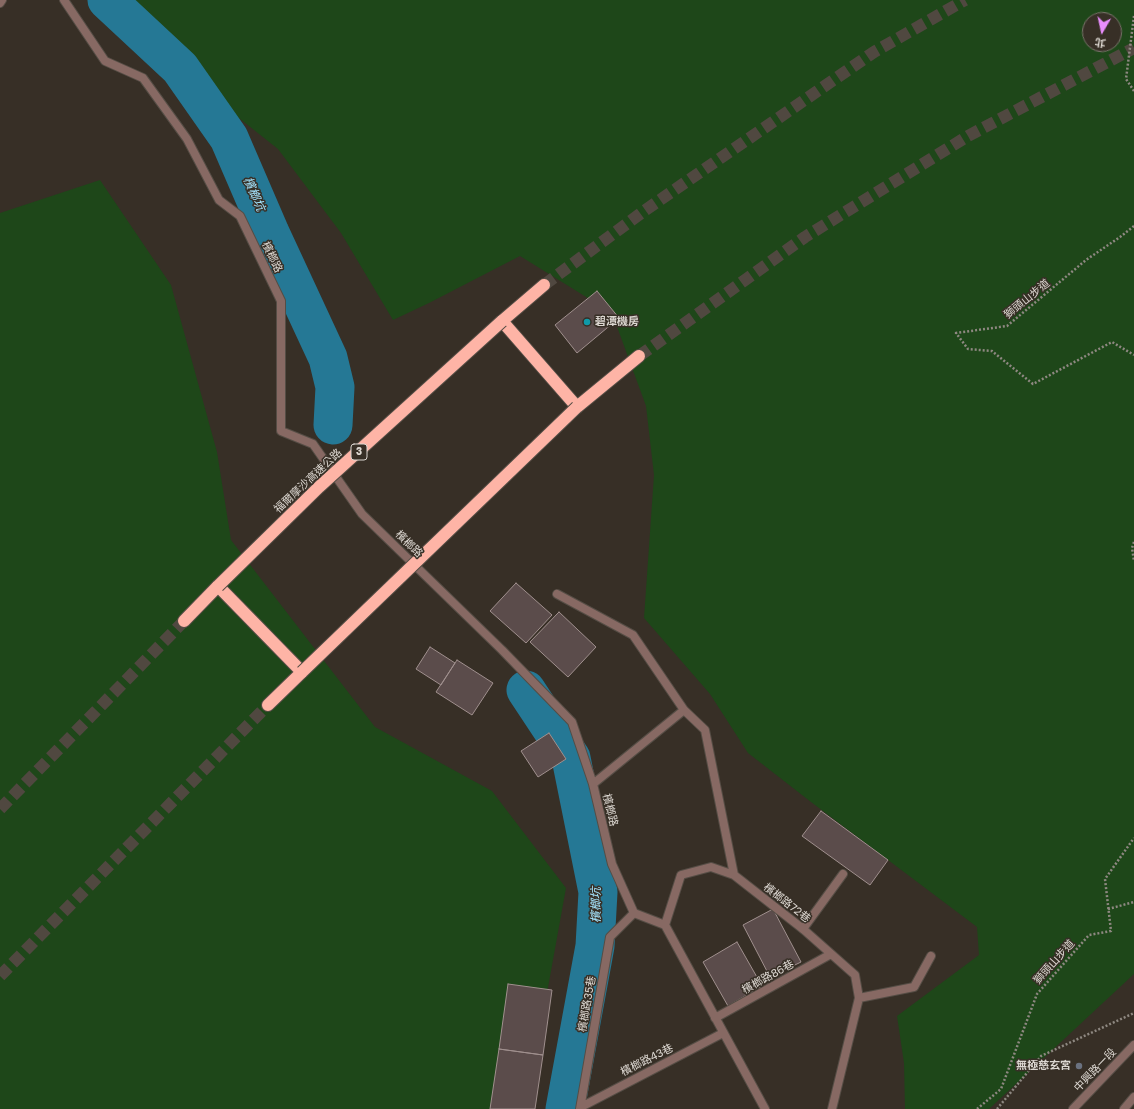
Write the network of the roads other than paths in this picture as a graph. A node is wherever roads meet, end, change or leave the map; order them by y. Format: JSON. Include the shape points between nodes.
{"nodes":[{"id":1,"x":2,"y":0,"type":"edge"},
{"id":2,"x":64,"y":0,"type":"edge"},
{"id":3,"x":0,"y":3,"type":"edge"},
{"id":4,"x":544,"y":285,"type":"tunnel mouth"},
{"id":5,"x":502,"y":321,"type":"junction"},
{"id":6,"x":639,"y":356,"type":"tunnel mouth"},
{"id":7,"x":578,"y":407,"type":"junction"},
{"id":8,"x":218,"y":586,"type":"junction"},
{"id":9,"x":557,"y":594,"type":"dead end"},
{"id":10,"x":184,"y":621,"type":"tunnel mouth"},
{"id":11,"x":302,"y":672,"type":"junction"},
{"id":12,"x":268,"y":705,"type":"tunnel mouth"},
{"id":13,"x":684,"y":710,"type":"junction"},
{"id":14,"x":593,"y":784,"type":"junction"},
{"id":15,"x":843,"y":874,"type":"dead end"},
{"id":16,"x":734,"y":875,"type":"junction"},
{"id":17,"x":634,"y":912,"type":"junction"},
{"id":18,"x":665,"y":925,"type":"junction"},
{"id":19,"x":803,"y":929,"type":"junction"},
{"id":20,"x":831,"y":954,"type":"junction"},
{"id":21,"x":931,"y":956,"type":"dead end"},
{"id":22,"x":859,"y":998,"type":"junction"},
{"id":23,"x":715,"y":1018,"type":"junction"},
{"id":24,"x":723,"y":1033,"type":"junction"},
{"id":25,"x":1134,"y":1046,"type":"edge"},
{"id":26,"x":1134,"y":1097,"type":"edge"},
{"id":27,"x":581,"y":1108,"type":"edge"},
{"id":28,"x":765,"y":1109,"type":"edge"},
{"id":29,"x":832,"y":1109,"type":"edge"},
{"id":30,"x":1073,"y":1109,"type":"edge"},
{"id":31,"x":1124,"y":1109,"type":"edge"}],
"edges":[{"from":1,"to":3,"type":"street"},
{"from":2,"to":14,"type":"street","name":"檳榔路","via":[[105,61],[143,78],[188,139],[219,200],[240,216],[281,301],[281,431],[314,444],[362,514],[572,722]]},
{"from":4,"to":5,"type":"highway","name":"福爾摩沙高速公路","number":"3"},
{"from":5,"to":7,"type":"highway"},
{"from":5,"to":8,"type":"highway","name":"福爾摩沙高速公路","number":"3","bridge":true,"via":[[319,487]]},
{"from":6,"to":7,"type":"highway"},
{"from":7,"to":11,"type":"highway","bridge":true},
{"from":8,"to":10,"type":"highway","name":"福爾摩沙高速公路","number":"3"},
{"from":8,"to":11,"type":"highway"},
{"from":9,"to":13,"type":"street","via":[[633,635]]},
{"from":11,"to":12,"type":"highway"},
{"from":13,"to":14,"type":"street"},
{"from":13,"to":16,"type":"street","via":[[706,730]]},
{"from":14,"to":17,"type":"street","name":"檳榔路","via":[[612,864]]},
{"from":15,"to":19,"type":"street"},
{"from":16,"to":18,"type":"street","name":"檳榔路72巷","via":[[711,867],[681,875]]},
{"from":16,"to":19,"type":"street","name":"檳榔路72巷"},
{"from":17,"to":18,"type":"street"},
{"from":17,"to":27,"type":"street","name":"檳榔路35巷","via":[[610,937]]},
{"from":18,"to":23,"type":"street"},
{"from":19,"to":20,"type":"street","name":"檳榔路72巷"},
{"from":20,"to":22,"type":"street","name":"檳榔路72巷","via":[[855,975]]},
{"from":20,"to":23,"type":"street","name":"檳榔路86巷"},
{"from":21,"to":22,"type":"street","via":[[914,987]]},
{"from":22,"to":29,"type":"street","name":"檳榔路72巷"},
{"from":23,"to":24,"type":"street"},
{"from":24,"to":27,"type":"street","name":"檳榔路43巷"},
{"from":24,"to":28,"type":"street"},
{"from":25,"to":30,"type":"street","name":"中興路一段"},
{"from":26,"to":31,"type":"street"}]}
